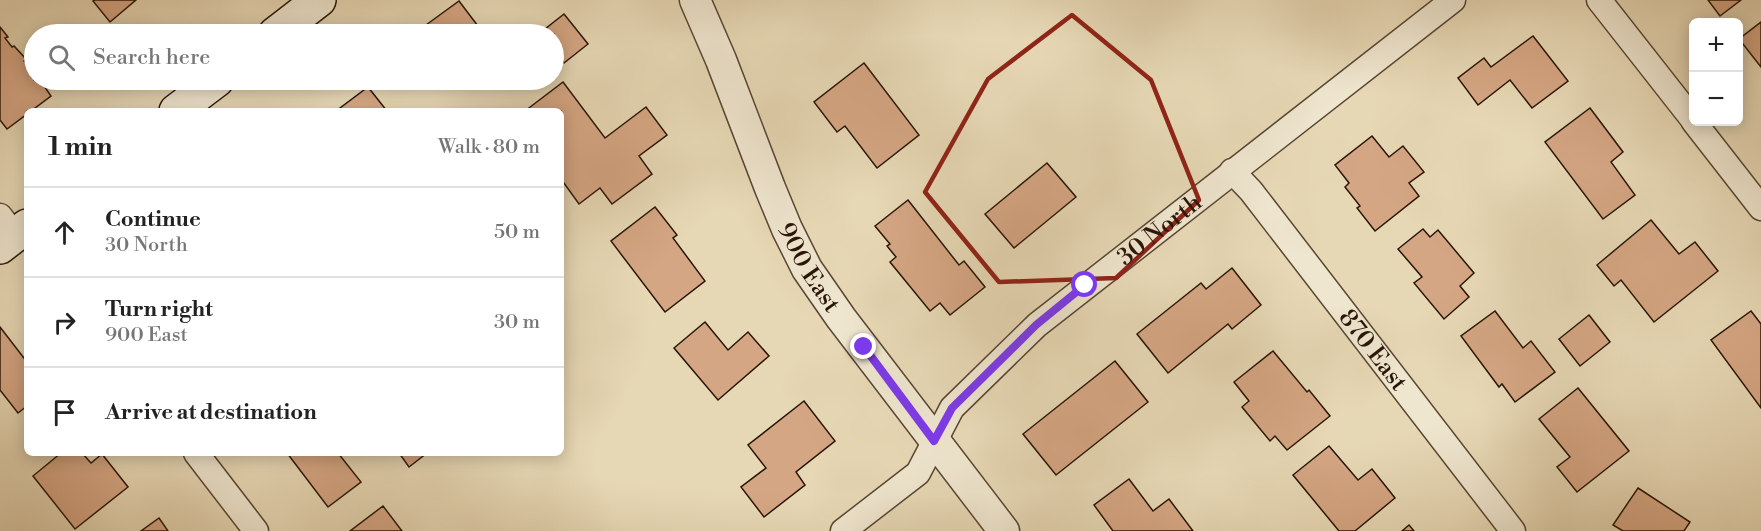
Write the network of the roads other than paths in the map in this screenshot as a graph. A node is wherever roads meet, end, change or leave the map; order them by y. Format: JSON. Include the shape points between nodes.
{"nodes":[{"id":1,"x":319,"y":0,"type":"edge"},
{"id":2,"x":695,"y":0,"type":"edge"},
{"id":3,"x":1453,"y":0,"type":"edge"},
{"id":4,"x":1599,"y":0,"type":"edge"},
{"id":5,"x":288,"y":24,"type":"edge"},
{"id":6,"x":203,"y":90,"type":"edge"},
{"id":7,"x":180,"y":108,"type":"edge"},
{"id":8,"x":1689,"y":115,"type":"edge"},
{"id":9,"x":1698,"y":126,"type":"edge"},
{"id":10,"x":1232,"y":171,"type":"junction"},
{"id":11,"x":1761,"y":208,"type":"edge"},
{"id":12,"x":934,"y":441,"type":"junction"},
{"id":13,"x":198,"y":456,"type":"edge"},
{"id":14,"x":256,"y":531,"type":"edge"},
{"id":15,"x":843,"y":531,"type":"edge"},
{"id":16,"x":1004,"y":531,"type":"edge"},
{"id":17,"x":1513,"y":531,"type":"edge"}],
"edges":[{"from":1,"to":5,"type":"main road"},
{"from":2,"to":12,"type":"street","name":"900 East","via":[[770,189],[807,268]]},
{"from":3,"to":10,"type":"street","name":"30 North"},
{"from":4,"to":8,"type":"street"},
{"from":6,"to":7,"type":"main road"},
{"from":9,"to":11,"type":"street"},
{"from":10,"to":12,"type":"street","name":"30 North","via":[[1036,325],[952,408]]},
{"from":10,"to":17,"type":"street","name":"870 East"},
{"from":12,"to":15,"type":"street","name":"30 North","via":[[918,473]]},
{"from":12,"to":16,"type":"street","name":"900 East"},
{"from":13,"to":14,"type":"street"}]}
